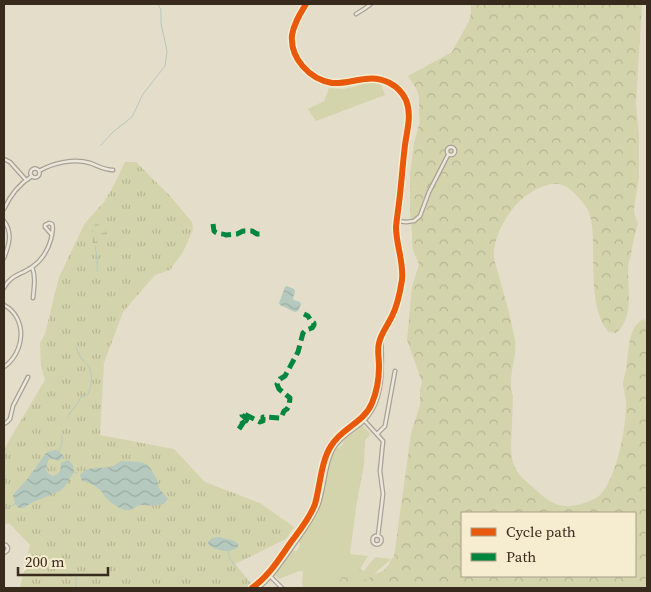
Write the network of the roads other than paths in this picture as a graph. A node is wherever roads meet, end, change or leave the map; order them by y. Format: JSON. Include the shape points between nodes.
{"nodes":[{"id":1,"x":306,"y":4,"type":"edge"},
{"id":2,"x":371,"y":4,"type":"edge"},
{"id":3,"x":356,"y":14,"type":"dead end"},
{"id":4,"x":448,"y":155,"type":"dead end"},
{"id":5,"x":4,"y":158,"type":"edge"},
{"id":6,"x":113,"y":170,"type":"dead end"},
{"id":7,"x":39,"y":171,"type":"junction"},
{"id":8,"x":32,"y":176,"type":"junction"},
{"id":9,"x":26,"y":180,"type":"junction"},
{"id":10,"x":4,"y":209,"type":"edge"},
{"id":11,"x":4,"y":221,"type":"edge"},
{"id":12,"x":397,"y":221,"type":"junction"},
{"id":13,"x":52,"y":235,"type":"junction"},
{"id":14,"x":4,"y":258,"type":"edge"},
{"id":15,"x":32,"y":267,"type":"junction"},
{"id":16,"x":4,"y":288,"type":"edge"},
{"id":17,"x":33,"y":298,"type":"dead end"},
{"id":18,"x":4,"y":305,"type":"edge"},
{"id":19,"x":4,"y":366,"type":"edge"},
{"id":20,"x":395,"y":371,"type":"dead end"},
{"id":21,"x":28,"y":376,"type":"dead end"},
{"id":22,"x":363,"y":419,"type":"junction"},
{"id":23,"x":4,"y":424,"type":"edge"},
{"id":24,"x":377,"y":434,"type":"junction"},
{"id":25,"x":378,"y":536,"type":"dead end"},
{"id":26,"x":4,"y":545,"type":"edge"},
{"id":27,"x":4,"y":553,"type":"edge"},
{"id":28,"x":269,"y":576,"type":"junction"},
{"id":29,"x":252,"y":588,"type":"edge"},
{"id":30,"x":258,"y":588,"type":"edge"},
{"id":31,"x":282,"y":588,"type":"edge"}],
"edges":[{"from":1,"to":12,"type":"street","via":[[292,35],[295,53],[304,68],[319,79],[330,82],[367,78],[386,81],[399,90],[407,103],[409,118]]},
{"from":2,"to":3,"type":"street"},
{"from":4,"to":12,"type":"street","via":[[420,216],[414,221]]},
{"from":5,"to":9,"type":"street"},
{"from":6,"to":7,"type":"street","via":[[74,162]]},
{"from":7,"to":8,"type":"street","via":[[38,177]]},
{"from":7,"to":8,"type":"street","via":[[32,169]]},
{"from":8,"to":9,"type":"street"},
{"from":9,"to":10,"type":"street","via":[[12,194]]},
{"from":11,"to":14,"type":"street","via":[[10,235]]},
{"from":12,"to":22,"type":"street","via":[[402,280],[395,310],[380,338],[381,367],[375,406]]},
{"from":13,"to":13,"type":"street","via":[[54,227],[49,222],[45,228]]},
{"from":13,"to":15,"type":"street","via":[[46,250]]},
{"from":15,"to":16,"type":"street","via":[[11,278]]},
{"from":15,"to":17,"type":"street","via":[[35,277]]},
{"from":18,"to":19,"type":"street","via":[[18,319],[21,338],[16,355]]},
{"from":20,"to":24,"type":"street","via":[[385,426]]},
{"from":21,"to":23,"type":"street","via":[[10,419]]},
{"from":22,"to":24,"type":"street"},
{"from":22,"to":28,"type":"street","via":[[333,448],[315,512]]},
{"from":24,"to":25,"type":"street","via":[[383,443],[380,472],[383,494]]},
{"from":26,"to":27,"type":"street","via":[[8,548]]},
{"from":28,"to":29,"type":"street"},
{"from":28,"to":30,"type":"street"},
{"from":28,"to":31,"type":"street"}]}
